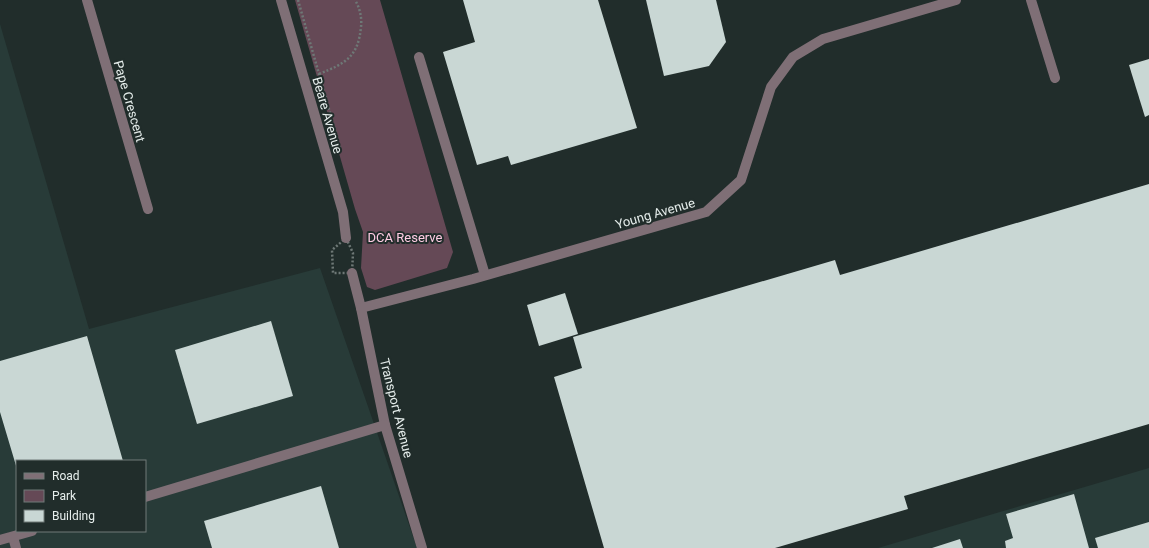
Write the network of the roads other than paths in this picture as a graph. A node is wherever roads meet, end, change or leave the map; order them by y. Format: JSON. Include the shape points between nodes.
{"nodes":[{"id":1,"x":87,"y":0,"type":"edge"},
{"id":2,"x":281,"y":0,"type":"edge"},
{"id":3,"x":956,"y":0,"type":"edge"},
{"id":4,"x":1031,"y":0,"type":"edge"},
{"id":5,"x":419,"y":57,"type":"dead end"},
{"id":6,"x":1055,"y":78,"type":"dead end"},
{"id":7,"x":148,"y":209,"type":"dead end"},
{"id":8,"x":346,"y":238,"type":"road end"},
{"id":9,"x":352,"y":273,"type":"road end"},
{"id":10,"x":485,"y":275,"type":"junction"},
{"id":11,"x":361,"y":308,"type":"junction"},
{"id":12,"x":385,"y":425,"type":"junction"},
{"id":13,"x":146,"y":497,"type":"edge"},
{"id":14,"x":29,"y":532,"type":"edge"},
{"id":15,"x":13,"y":537,"type":"junction"},
{"id":16,"x":0,"y":540,"type":"edge"},
{"id":17,"x":16,"y":548,"type":"edge"},
{"id":18,"x":422,"y":548,"type":"edge"}],
"edges":[{"from":1,"to":7,"type":"street","name":"Pape Crescent"},
{"from":2,"to":8,"type":"street","name":"Beare Avenue","via":[[343,212]]},
{"from":3,"to":10,"type":"street","name":"Young Avenue","via":[[823,39],[793,57],[772,87],[741,180],[706,212]]},
{"from":4,"to":6,"type":"street"},
{"from":5,"to":10,"type":"street"},
{"from":9,"to":11,"type":"street","name":"Transport Avenue"},
{"from":10,"to":11,"type":"street","name":"Young Avenue"},
{"from":11,"to":12,"type":"street","name":"Transport Avenue"},
{"from":12,"to":13,"type":"street"},
{"from":12,"to":18,"type":"street","name":"Transport Avenue"},
{"from":14,"to":15,"type":"street"},
{"from":15,"to":16,"type":"street"},
{"from":15,"to":17,"type":"street"}]}
